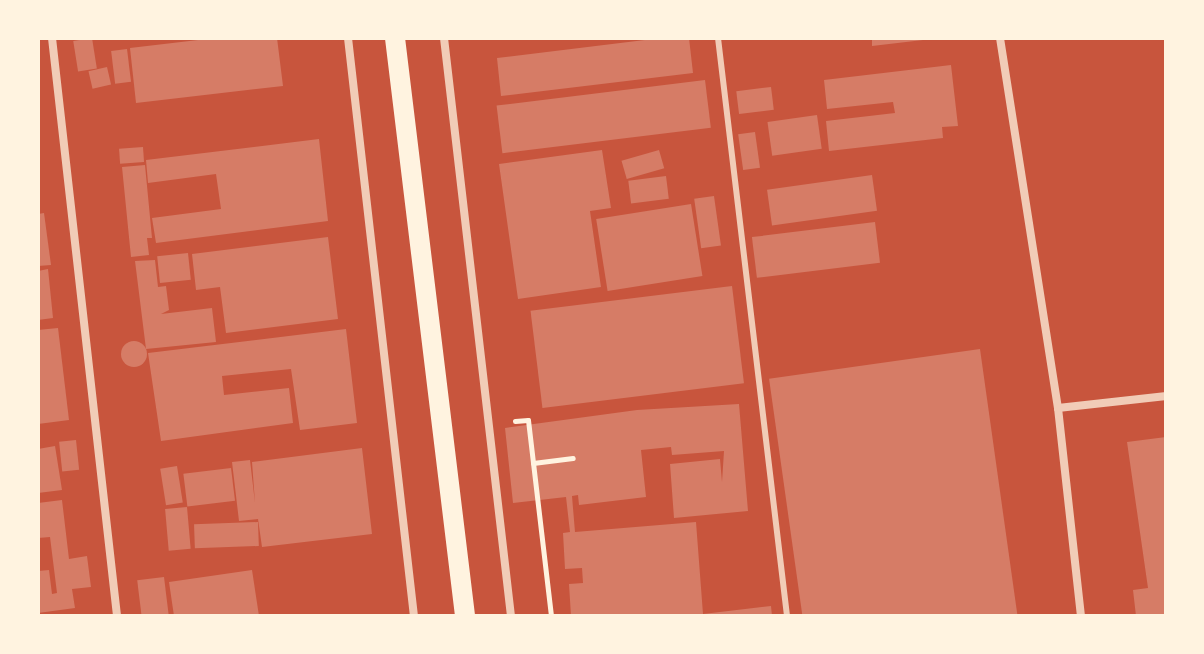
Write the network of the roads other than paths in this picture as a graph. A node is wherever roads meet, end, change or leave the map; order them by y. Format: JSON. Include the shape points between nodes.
{"nodes":[{"id":1,"x":52,"y":38,"type":"edge"},
{"id":2,"x":348,"y":38,"type":"edge"},
{"id":3,"x":395,"y":38,"type":"edge"},
{"id":4,"x":444,"y":38,"type":"edge"},
{"id":5,"x":718,"y":38,"type":"edge"},
{"id":6,"x":1000,"y":38,"type":"edge"},
{"id":7,"x":1166,"y":396,"type":"edge"},
{"id":8,"x":1058,"y":408,"type":"junction"},
{"id":9,"x":117,"y":616,"type":"edge"},
{"id":10,"x":414,"y":616,"type":"edge"},
{"id":11,"x":465,"y":616,"type":"edge"},
{"id":12,"x":511,"y":616,"type":"edge"},
{"id":13,"x":787,"y":616,"type":"edge"},
{"id":14,"x":1081,"y":616,"type":"edge"}],
"edges":[{"from":1,"to":9,"type":"street"},
{"from":2,"to":10,"type":"street"},
{"from":3,"to":11,"type":"main road"},
{"from":4,"to":12,"type":"street"},
{"from":5,"to":13,"type":"lane"},
{"from":6,"to":8,"type":"street"},
{"from":7,"to":8,"type":"street"},
{"from":8,"to":14,"type":"street"}]}
